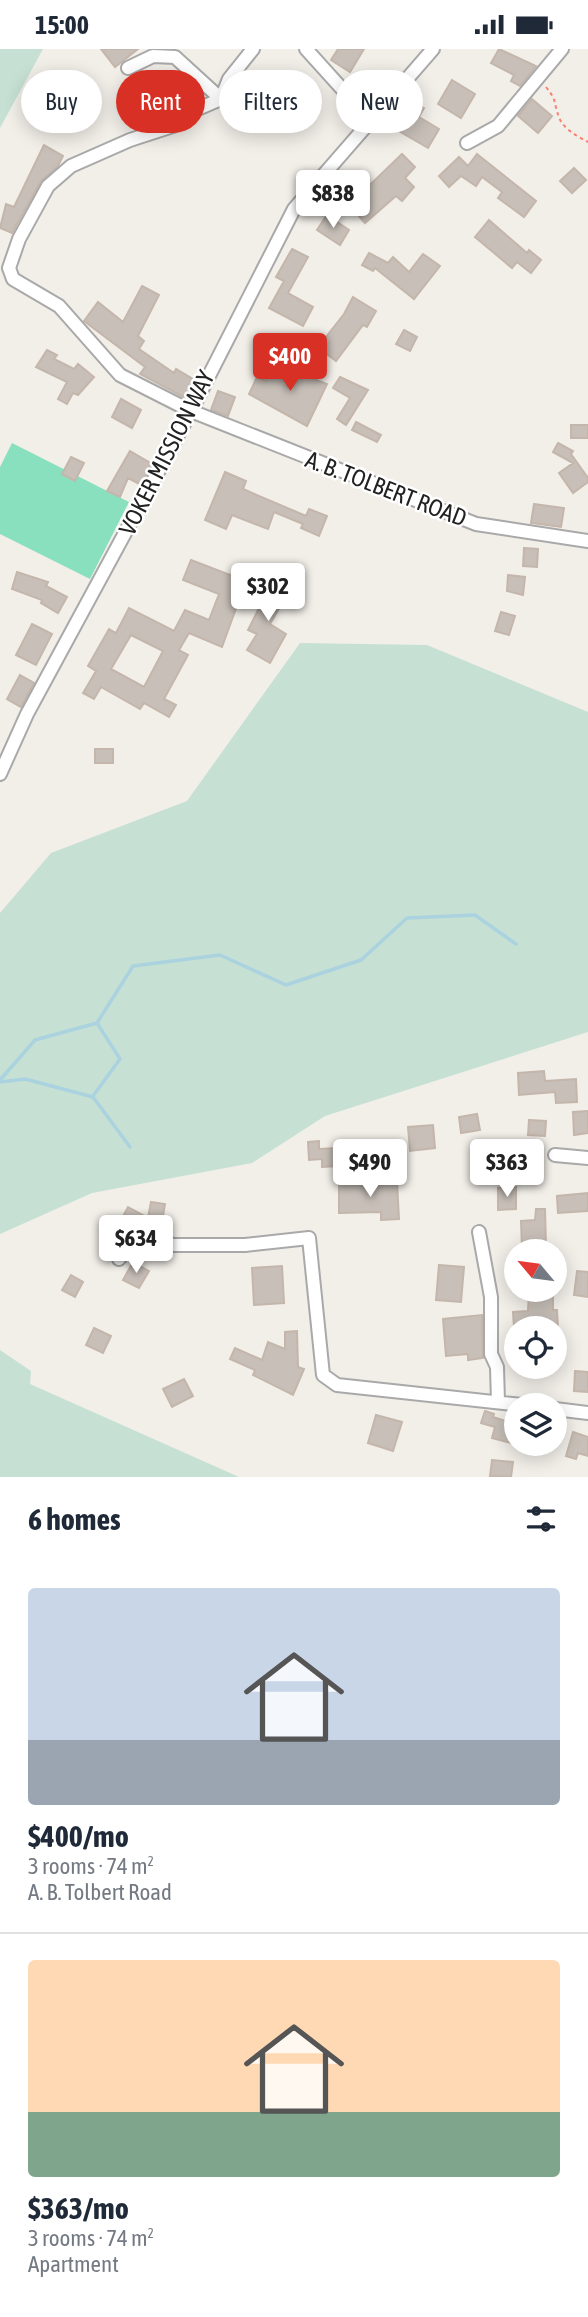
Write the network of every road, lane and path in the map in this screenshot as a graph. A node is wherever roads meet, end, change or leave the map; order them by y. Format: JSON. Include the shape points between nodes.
{"nodes":[{"id":1,"x":253,"y":49,"type":"edge"},
{"id":2,"x":306,"y":49,"type":"edge"},
{"id":3,"x":433,"y":49,"type":"edge"},
{"id":4,"x":562,"y":49,"type":"edge"},
{"id":5,"x":128,"y":68,"type":"dead end"},
{"id":6,"x":236,"y":70,"type":"edge"},
{"id":7,"x":415,"y":70,"type":"edge"},
{"id":8,"x":539,"y":78,"type":"junction"},
{"id":9,"x":336,"y":82,"type":"edge"},
{"id":10,"x":219,"y":97,"type":"edge"},
{"id":11,"x":219,"y":100,"type":"edge"},
{"id":12,"x":360,"y":133,"type":"edge"},
{"id":13,"x":588,"y":142,"type":"edge"},
{"id":14,"x":467,"y":143,"type":"dead end"},
{"id":15,"x":191,"y":411,"type":"junction"},
{"id":16,"x":588,"y":541,"type":"edge"},
{"id":17,"x":0,"y":775,"type":"edge"},
{"id":18,"x":555,"y":1155,"type":"dead end"},
{"id":19,"x":588,"y":1158,"type":"edge"},
{"id":20,"x":479,"y":1233,"type":"dead end"},
{"id":21,"x":119,"y":1259,"type":"dead end"},
{"id":22,"x":498,"y":1402,"type":"junction"},
{"id":23,"x":504,"y":1403,"type":"edge"},
{"id":24,"x":567,"y":1410,"type":"edge"},
{"id":25,"x":588,"y":1413,"type":"edge"}],
"edges":[{"from":1,"to":6,"type":"street"},
{"from":2,"to":9,"type":"street"},
{"from":3,"to":7,"type":"street","name":"VOKER MISSION WAY"},
{"from":4,"to":8,"type":"street"},
{"from":5,"to":10,"type":"street","via":[[153,56],[175,57]]},
{"from":8,"to":13,"type":"path","via":[[558,101],[557,115],[564,126]]},
{"from":8,"to":14,"type":"street","via":[[498,126]]},
{"from":11,"to":15,"type":"street","name":"A. B. TOLBERT ROAD","via":[[179,117],[173,126],[71,166],[48,186],[9,268],[13,279],[59,306],[120,375]]},
{"from":12,"to":15,"type":"street","name":"VOKER MISSION WAY","via":[[294,209]]},
{"from":15,"to":16,"type":"street","name":"A. B. TOLBERT ROAD","via":[[476,524]]},
{"from":15,"to":17,"type":"street","name":"VOKER MISSION WAY","via":[[27,714]]},
{"from":18,"to":19,"type":"street"},
{"from":20,"to":22,"type":"street","via":[[491,1297],[491,1354],[497,1367]]},
{"from":21,"to":22,"type":"street","via":[[136,1240],[245,1245],[309,1238],[323,1375],[337,1385]]},
{"from":22,"to":23,"type":"street"},
{"from":24,"to":25,"type":"street"}]}
